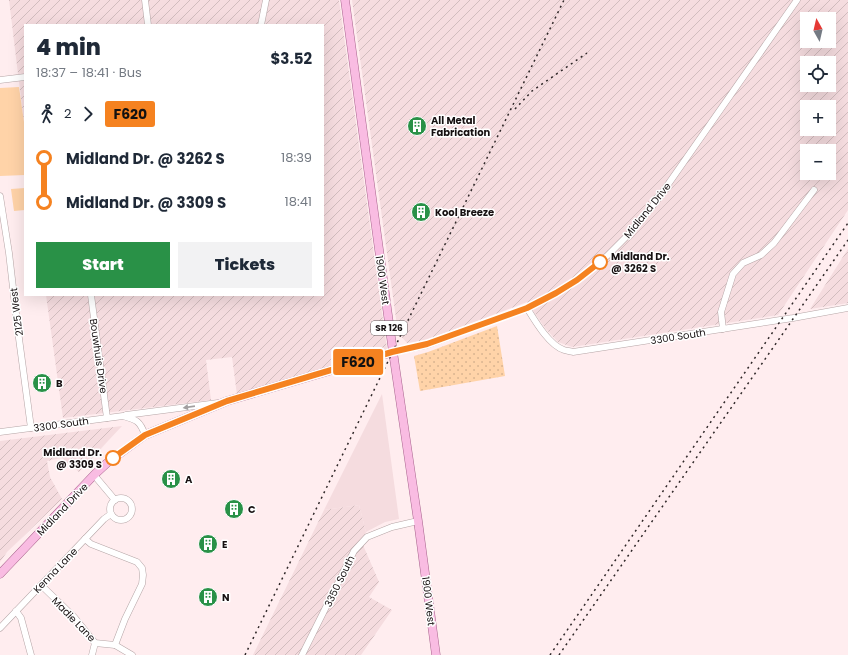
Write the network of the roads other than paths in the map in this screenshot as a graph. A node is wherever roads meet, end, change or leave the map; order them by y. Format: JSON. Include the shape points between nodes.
{"nodes":[{"id":1,"x":145,"y":0,"type":"edge"},
{"id":2,"x":266,"y":0,"type":"edge"},
{"id":3,"x":345,"y":0,"type":"edge"},
{"id":4,"x":797,"y":0,"type":"edge"},
{"id":5,"x":148,"y":24,"type":"edge"},
{"id":6,"x":261,"y":24,"type":"edge"},
{"id":7,"x":24,"y":77,"type":"edge"},
{"id":8,"x":0,"y":80,"type":"edge"},
{"id":9,"x":814,"y":190,"type":"dead end"},
{"id":10,"x":0,"y":196,"type":"edge"},
{"id":11,"x":90,"y":296,"type":"edge"},
{"id":12,"x":527,"y":308,"type":"junction"},
{"id":13,"x":848,"y":308,"type":"edge"},
{"id":14,"x":723,"y":329,"type":"junction"},
{"id":15,"x":392,"y":352,"type":"junction"},
{"id":16,"x":227,"y":401,"type":"junction"},
{"id":17,"x":123,"y":416,"type":"junction"},
{"id":18,"x":107,"y":418,"type":"junction"},
{"id":19,"x":31,"y":428,"type":"junction"},
{"id":20,"x":0,"y":432,"type":"edge"},
{"id":21,"x":145,"y":435,"type":"junction"},
{"id":22,"x":94,"y":475,"type":"junction"},
{"id":23,"x":115,"y":500,"type":"junction"},
{"id":24,"x":111,"y":514,"type":"junction"},
{"id":25,"x":418,"y":520,"type":"junction"},
{"id":26,"x":85,"y":539,"type":"junction"},
{"id":27,"x":0,"y":574,"type":"edge"},
{"id":28,"x":41,"y":585,"type":"junction"},
{"id":29,"x":16,"y":611,"type":"junction"},
{"id":30,"x":0,"y":628,"type":"edge"},
{"id":31,"x":95,"y":643,"type":"junction"},
{"id":32,"x":115,"y":645,"type":"junction"},
{"id":33,"x":31,"y":655,"type":"edge"},
{"id":34,"x":92,"y":655,"type":"edge"},
{"id":35,"x":132,"y":655,"type":"edge"},
{"id":36,"x":302,"y":655,"type":"edge"},
{"id":37,"x":436,"y":655,"type":"edge"}],
"edges":[{"from":1,"to":5,"type":"street"},
{"from":2,"to":6,"type":"street"},
{"from":3,"to":15,"type":"main road","name":"1900 West","number":"SR 126"},
{"from":4,"to":12,"type":"street","name":"Midland Drive","via":[[655,203],[630,232],[607,256],[577,280]]},
{"from":7,"to":8,"type":"street"},
{"from":9,"to":14,"type":"street","via":[[774,243],[761,255],[743,263],[733,274],[721,312]]},
{"from":10,"to":19,"type":"street","name":"2125 West"},
{"from":11,"to":18,"type":"street","name":"Bouwhuis Drive"},
{"from":12,"to":14,"type":"street","name":"3300 South","via":[[553,343],[563,350],[573,352]]},
{"from":12,"to":15,"type":"street","name":"Midland Drive","via":[[427,344]]},
{"from":13,"to":14,"type":"street","name":"3300 South"},
{"from":15,"to":16,"type":"main road","name":"Midland Drive"},
{"from":15,"to":25,"type":"main road","name":"1900 West","number":"SR 126"},
{"from":16,"to":17,"type":"street","name":"3300 South","one_way":true},
{"from":16,"to":21,"type":"main road","name":"Midland Drive"},
{"from":17,"to":18,"type":"street","name":"3300 South"},
{"from":17,"to":21,"type":"street","via":[[136,419]]},
{"from":18,"to":19,"type":"street","name":"3300 South"},
{"from":19,"to":20,"type":"street","name":"3300 South"},
{"from":21,"to":22,"type":"main road","name":"Midland Drive"},
{"from":22,"to":23,"type":"street"},
{"from":22,"to":27,"type":"main road","name":"Midland Drive"},
{"from":23,"to":24,"type":"street","via":[[110,507]]},
{"from":23,"to":24,"type":"street","via":[[121,498],[129,501],[132,504],[132,512],[129,518],[122,520]]},
{"from":24,"to":26,"type":"street","name":"Kenna Lane"},
{"from":25,"to":36,"type":"street","name":"3350 South","via":[[367,537],[354,551]]},
{"from":25,"to":37,"type":"main road","name":"1900 West","number":"SR 126"},
{"from":26,"to":28,"type":"street","name":"Kenna Lane"},
{"from":26,"to":32,"type":"street","via":[[91,544],[137,562],[142,568],[142,584]]},
{"from":28,"to":29,"type":"street","name":"Kenna Lane"},
{"from":28,"to":31,"type":"street","name":"Madie Lane","via":[[74,616]]},
{"from":29,"to":30,"type":"street","name":"Kenna Lane"},
{"from":29,"to":33,"type":"street","via":[[21,618]]},
{"from":31,"to":32,"type":"street","name":"Madie Lane"},
{"from":31,"to":34,"type":"street"},
{"from":32,"to":35,"type":"street","name":"Madie Lane"}]}
